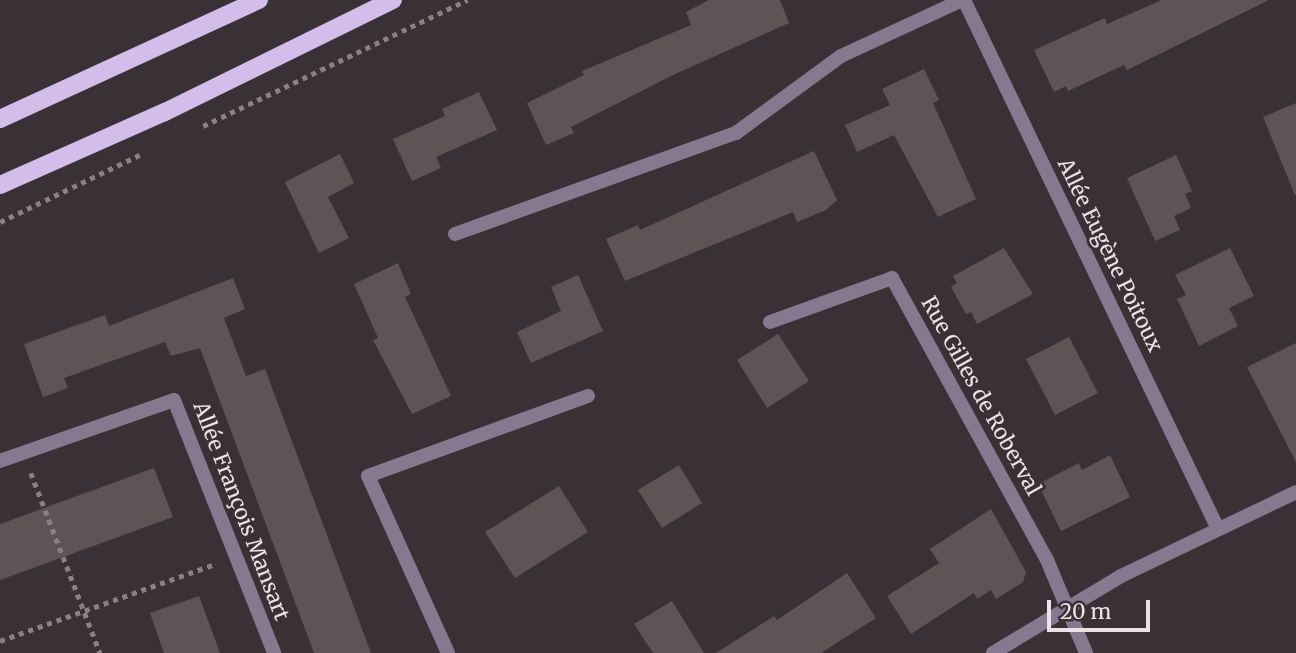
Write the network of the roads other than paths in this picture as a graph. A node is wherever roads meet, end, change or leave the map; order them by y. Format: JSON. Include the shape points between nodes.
{"nodes":[{"id":1,"x":260,"y":0,"type":"edge"},
{"id":2,"x":393,"y":0,"type":"edge"},
{"id":3,"x":963,"y":0,"type":"edge"},
{"id":4,"x":0,"y":120,"type":"edge"},
{"id":5,"x":0,"y":185,"type":"edge"},
{"id":6,"x":455,"y":234,"type":"dead end"},
{"id":7,"x":770,"y":322,"type":"dead end"},
{"id":8,"x":588,"y":396,"type":"dead end"},
{"id":9,"x":0,"y":461,"type":"edge"},
{"id":10,"x":1296,"y":492,"type":"edge"},
{"id":11,"x":1218,"y":529,"type":"junction"},
{"id":12,"x":1064,"y":609,"type":"junction"},
{"id":13,"x":274,"y":653,"type":"edge"},
{"id":14,"x":448,"y":653,"type":"edge"},
{"id":15,"x":992,"y":653,"type":"edge"},
{"id":16,"x":1086,"y":653,"type":"edge"}],
"edges":[{"from":1,"to":4,"type":"main road"},
{"from":2,"to":5,"type":"main road","via":[[165,113]]},
{"from":3,"to":6,"type":"street","name":"Allée Eugène Poitoux","via":[[841,56],[736,133]]},
{"from":3,"to":11,"type":"street","name":"Allée Eugène Poitoux"},
{"from":7,"to":12,"type":"street","name":"Rue Gilles de Roberval","via":[[892,278],[1047,560]]},
{"from":8,"to":14,"type":"street","via":[[368,476]]},
{"from":9,"to":13,"type":"street","name":"Allée François Mansart","via":[[174,400]]},
{"from":10,"to":11,"type":"street"},
{"from":11,"to":12,"type":"street"},
{"from":12,"to":15,"type":"street"},
{"from":12,"to":16,"type":"street","name":"Rue Gilles de Roberval"}]}
